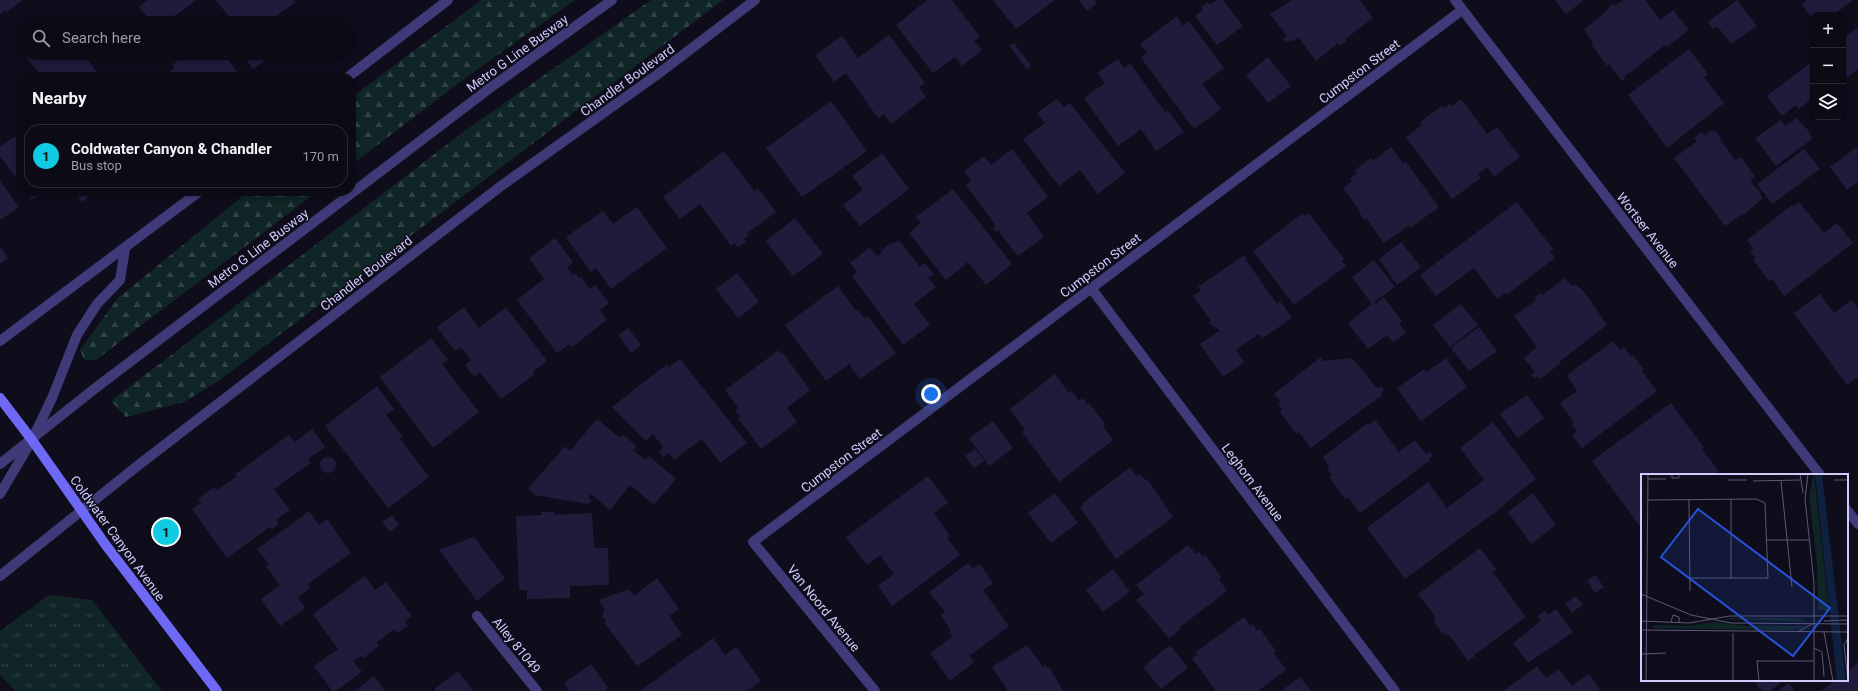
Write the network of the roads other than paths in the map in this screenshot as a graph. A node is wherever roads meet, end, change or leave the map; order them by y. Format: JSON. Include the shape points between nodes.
{"nodes":[{"id":1,"x":448,"y":0,"type":"edge"},
{"id":2,"x":612,"y":0,"type":"edge"},
{"id":3,"x":755,"y":0,"type":"edge"},
{"id":4,"x":1455,"y":0,"type":"edge"},
{"id":5,"x":1462,"y":10,"type":"junction"},
{"id":6,"x":354,"y":72,"type":"edge"},
{"id":7,"x":356,"y":190,"type":"edge"},
{"id":8,"x":194,"y":196,"type":"edge"},
{"id":9,"x":348,"y":196,"type":"edge"},
{"id":10,"x":125,"y":249,"type":"junction"},
{"id":11,"x":1091,"y":288,"type":"junction"},
{"id":12,"x":0,"y":341,"type":"edge"},
{"id":13,"x":0,"y":398,"type":"edge"},
{"id":14,"x":32,"y":440,"type":"junction"},
{"id":15,"x":0,"y":464,"type":"edge"},
{"id":16,"x":1819,"y":474,"type":"edge"},
{"id":17,"x":0,"y":494,"type":"edge"},
{"id":18,"x":81,"y":511,"type":"junction"},
{"id":19,"x":1848,"y":511,"type":"edge"},
{"id":20,"x":1858,"y":524,"type":"edge"},
{"id":21,"x":754,"y":542,"type":"joint"},
{"id":22,"x":2,"y":575,"type":"edge"},
{"id":23,"x":477,"y":616,"type":"dead end"},
{"id":24,"x":217,"y":691,"type":"edge"},
{"id":25,"x":537,"y":691,"type":"edge"},
{"id":26,"x":875,"y":691,"type":"edge"},
{"id":27,"x":1395,"y":691,"type":"edge"}],
"edges":[{"from":1,"to":6,"type":"street"},
{"from":2,"to":7,"type":"street","name":"Metro G Line Busway"},
{"from":3,"to":18,"type":"street","name":"Chandler Boulevard","via":[[658,74],[501,186]]},
{"from":4,"to":5,"type":"street","name":"Wortser Avenue"},
{"from":5,"to":11,"type":"street","name":"Cumpston Street"},
{"from":5,"to":16,"type":"street","name":"Wortser Avenue"},
{"from":8,"to":10,"type":"street"},
{"from":9,"to":14,"type":"street","name":"Metro G Line Busway","via":[[93,390]]},
{"from":10,"to":12,"type":"street"},
{"from":10,"to":14,"type":"street","via":[[120,280],[97,304],[77,335]]},
{"from":11,"to":21,"type":"street","name":"Cumpston Street"},
{"from":11,"to":27,"type":"street","name":"Leghorn Avenue"},
{"from":13,"to":14,"type":"main road","name":"Coldwater Canyon Avenue"},
{"from":14,"to":15,"type":"street","name":"Metro G Line Busway"},
{"from":14,"to":17,"type":"street"},
{"from":14,"to":18,"type":"main road","name":"Coldwater Canyon Avenue"},
{"from":18,"to":22,"type":"street","name":"Chandler Boulevard"},
{"from":18,"to":24,"type":"main road","name":"Coldwater Canyon Avenue"},
{"from":19,"to":20,"type":"street"},
{"from":21,"to":26,"type":"street","name":"Van Noord Avenue"},
{"from":23,"to":25,"type":"street","name":"Alley 81049"}]}
